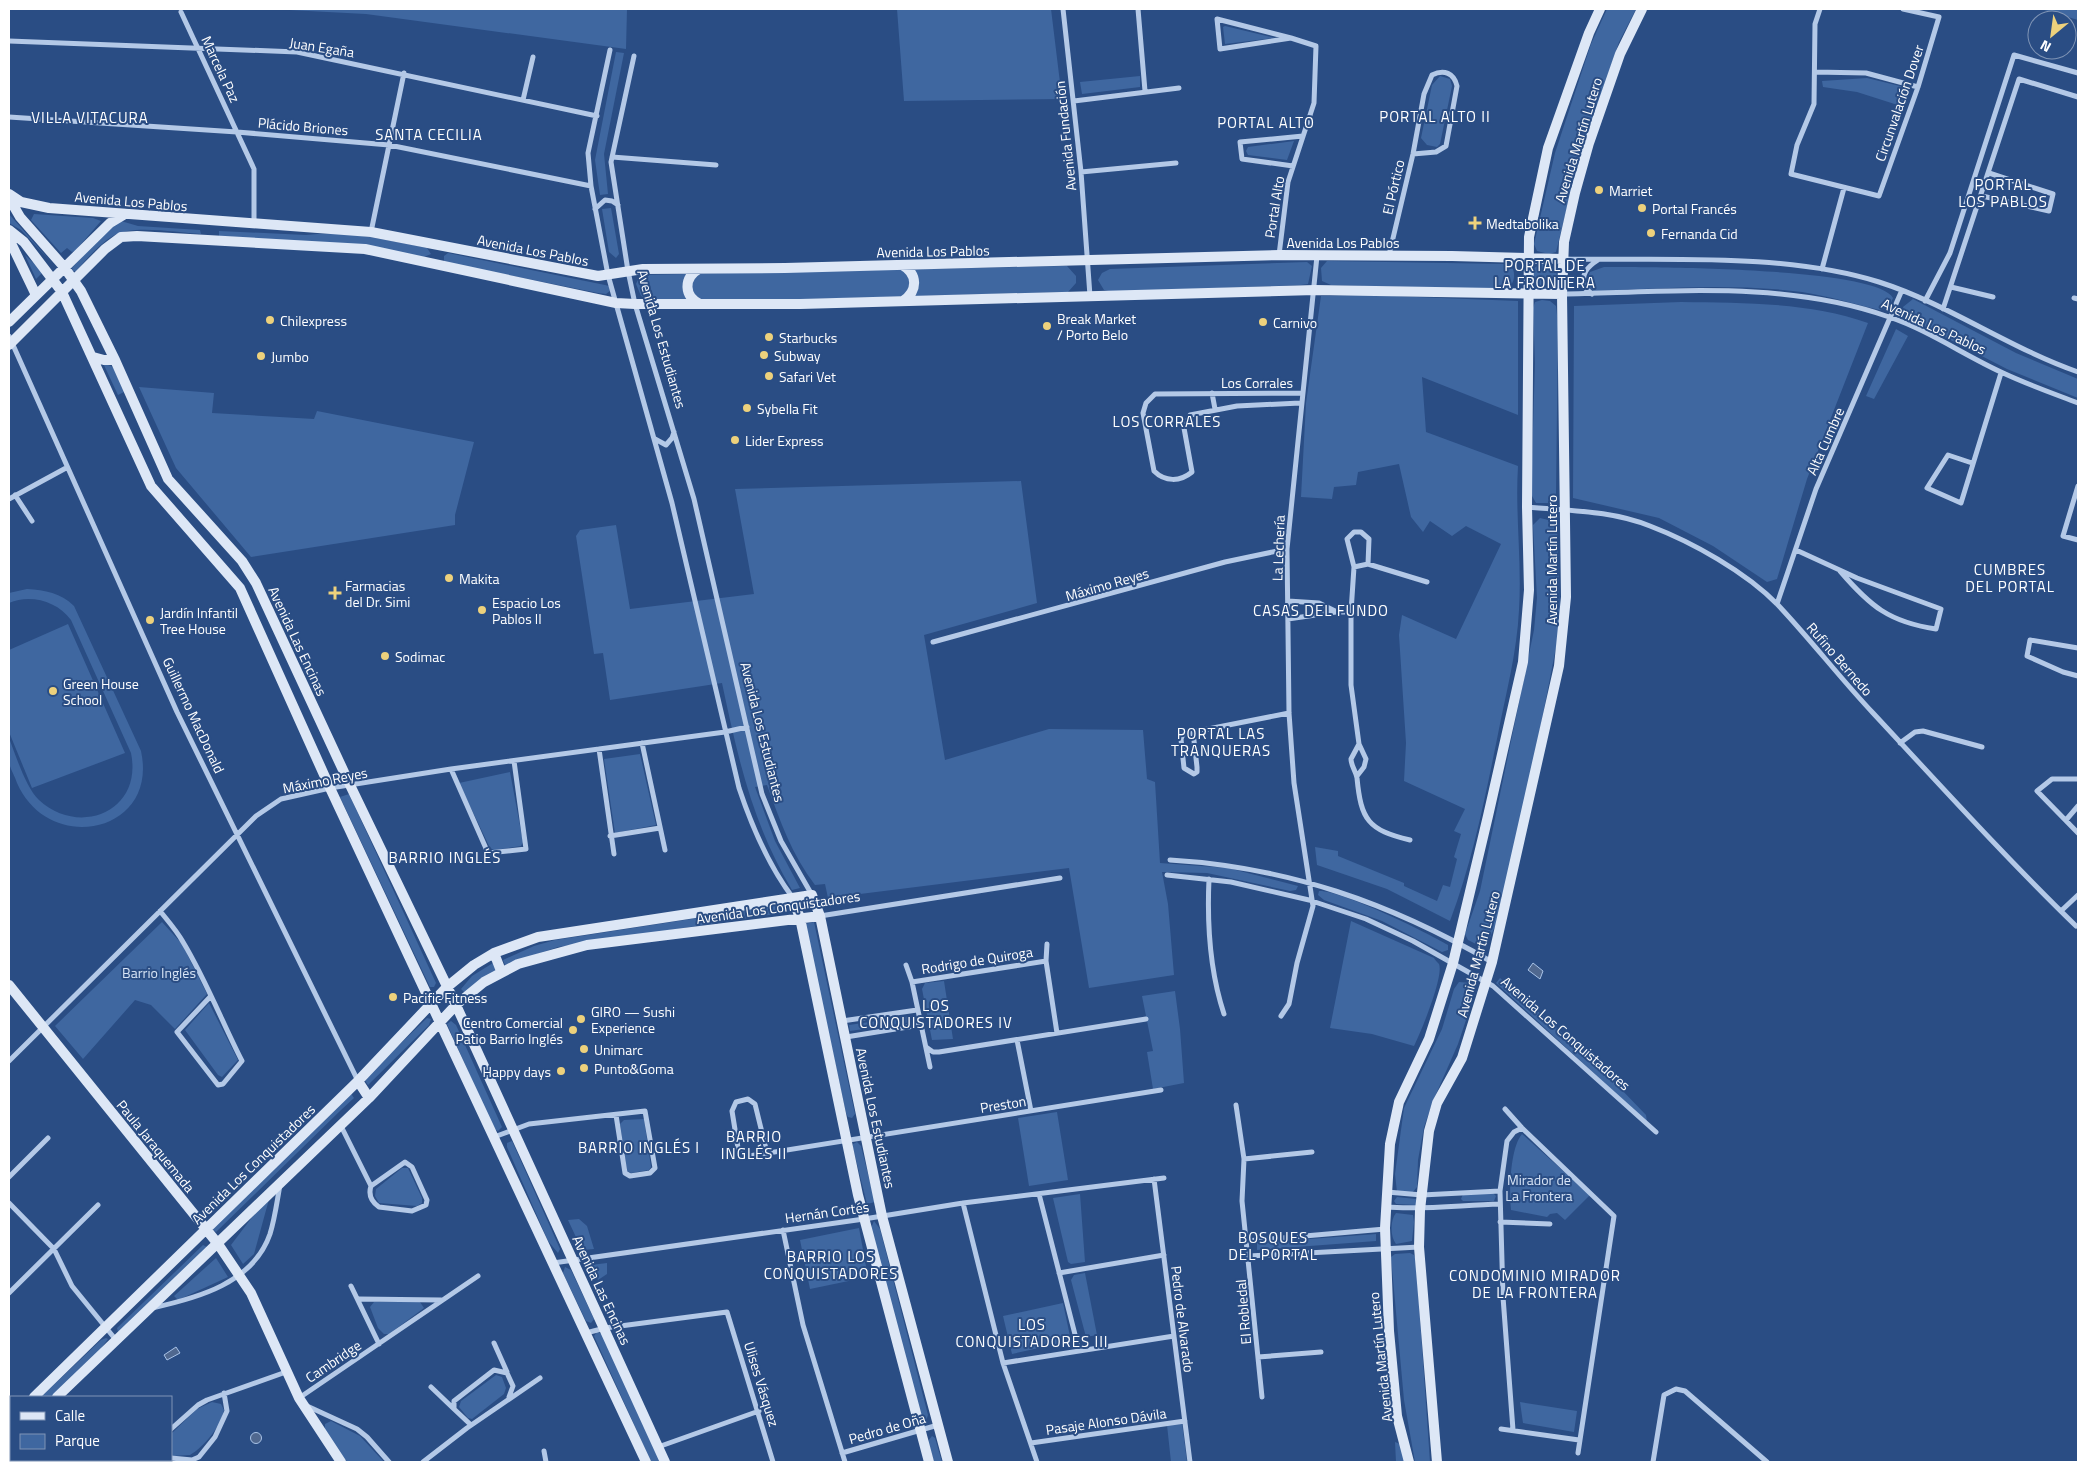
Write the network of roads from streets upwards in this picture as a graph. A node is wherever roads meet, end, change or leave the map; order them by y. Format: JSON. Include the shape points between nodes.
{"nodes":[{"id":1,"x":1063,"y":9,"type":"edge"},
{"id":2,"x":1138,"y":9,"type":"edge"},
{"id":3,"x":1600,"y":9,"type":"edge"},
{"id":4,"x":1642,"y":9,"type":"edge"},
{"id":5,"x":1820,"y":9,"type":"edge"},
{"id":6,"x":1903,"y":9,"type":"edge"},
{"id":7,"x":181,"y":12,"type":"dead end"},
{"id":8,"x":1291,"y":38,"type":"junction"},
{"id":9,"x":9,"y":41,"type":"edge"},
{"id":10,"x":200,"y":49,"type":"junction"},
{"id":11,"x":610,"y":50,"type":"dead end"},
{"id":12,"x":634,"y":56,"type":"dead end"},
{"id":13,"x":533,"y":57,"type":"dead end"},
{"id":14,"x":1816,"y":72,"type":"junction"},
{"id":15,"x":2078,"y":73,"type":"edge"},
{"id":16,"x":404,"y":74,"type":"junction"},
{"id":17,"x":2007,"y":75,"type":"junction"},
{"id":18,"x":2018,"y":79,"type":"junction"},
{"id":19,"x":1918,"y":87,"type":"junction"},
{"id":20,"x":1179,"y":88,"type":"dead end"},
{"id":21,"x":1145,"y":91,"type":"junction"},
{"id":22,"x":2078,"y":97,"type":"edge"},
{"id":23,"x":523,"y":100,"type":"junction"},
{"id":24,"x":1074,"y":101,"type":"junction"},
{"id":25,"x":596,"y":116,"type":"junction"},
{"id":26,"x":9,"y":117,"type":"edge"},
{"id":27,"x":237,"y":132,"type":"junction"},
{"id":28,"x":1303,"y":136,"type":"junction"},
{"id":29,"x":389,"y":145,"type":"junction"},
{"id":30,"x":1413,"y":154,"type":"junction"},
{"id":31,"x":612,"y":157,"type":"junction"},
{"id":32,"x":1176,"y":163,"type":"dead end"},
{"id":33,"x":716,"y":165,"type":"dead end"},
{"id":34,"x":1293,"y":166,"type":"junction"},
{"id":35,"x":1081,"y":172,"type":"junction"},
{"id":36,"x":1989,"y":174,"type":"junction"},
{"id":37,"x":591,"y":186,"type":"junction"},
{"id":38,"x":1844,"y":188,"type":"junction"},
{"id":39,"x":9,"y":196,"type":"edge"},
{"id":40,"x":1982,"y":196,"type":"junction"},
{"id":41,"x":618,"y":205,"type":"junction"},
{"id":42,"x":595,"y":208,"type":"junction"},
{"id":43,"x":129,"y":214,"type":"junction"},
{"id":44,"x":208,"y":221,"type":"junction"},
{"id":45,"x":254,"y":224,"type":"junction"},
{"id":46,"x":9,"y":230,"type":"edge"},
{"id":47,"x":371,"y":232,"type":"junction"},
{"id":48,"x":9,"y":239,"type":"edge"},
{"id":49,"x":208,"y":240,"type":"junction"},
{"id":50,"x":1389,"y":255,"type":"junction"},
{"id":51,"x":1278,"y":256,"type":"junction"},
{"id":52,"x":1317,"y":256,"type":"junction"},
{"id":53,"x":1528,"y":259,"type":"junction"},
{"id":54,"x":1562,"y":259,"type":"junction"},
{"id":55,"x":1598,"y":260,"type":"junction"},
{"id":56,"x":1088,"y":261,"type":"junction"},
{"id":57,"x":902,"y":265,"type":"junction"},
{"id":58,"x":64,"y":267,"type":"junction"},
{"id":59,"x":699,"y":269,"type":"junction"},
{"id":60,"x":1822,"y":270,"type":"junction"},
{"id":61,"x":628,"y":271,"type":"junction"},
{"id":62,"x":608,"y":276,"type":"junction"},
{"id":63,"x":53,"y":278,"type":"junction"},
{"id":64,"x":74,"y":280,"type":"junction"},
{"id":65,"x":1951,"y":287,"type":"junction"},
{"id":66,"x":1315,"y":290,"type":"junction"},
{"id":67,"x":1902,"y":290,"type":"junction"},
{"id":68,"x":62,"y":292,"type":"junction"},
{"id":69,"x":1527,"y":294,"type":"junction"},
{"id":70,"x":1562,"y":294,"type":"junction"},
{"id":71,"x":1593,"y":294,"type":"junction"},
{"id":72,"x":36,"y":295,"type":"junction"},
{"id":73,"x":1090,"y":296,"type":"junction"},
{"id":74,"x":1993,"y":297,"type":"dead end"},
{"id":75,"x":1925,"y":300,"type":"junction"},
{"id":76,"x":903,"y":301,"type":"junction"},
{"id":77,"x":616,"y":303,"type":"junction"},
{"id":78,"x":636,"y":304,"type":"junction"},
{"id":79,"x":700,"y":304,"type":"junction"},
{"id":80,"x":1943,"y":310,"type":"junction"},
{"id":81,"x":1891,"y":317,"type":"junction"},
{"id":82,"x":9,"y":322,"type":"edge"},
{"id":83,"x":10,"y":341,"type":"edge"},
{"id":84,"x":92,"y":357,"type":"junction"},
{"id":85,"x":115,"y":360,"type":"junction"},
{"id":86,"x":2078,"y":372,"type":"edge"},
{"id":87,"x":2001,"y":373,"type":"junction"},
{"id":88,"x":1212,"y":393,"type":"junction"},
{"id":89,"x":1302,"y":393,"type":"junction"},
{"id":90,"x":1300,"y":403,"type":"junction"},
{"id":91,"x":2078,"y":403,"type":"edge"},
{"id":92,"x":1215,"y":409,"type":"junction"},
{"id":93,"x":674,"y":432,"type":"junction"},
{"id":94,"x":654,"y":439,"type":"junction"},
{"id":95,"x":1972,"y":463,"type":"junction"},
{"id":96,"x":66,"y":468,"type":"junction"},
{"id":97,"x":2078,"y":486,"type":"edge"},
{"id":98,"x":15,"y":495,"type":"junction"},
{"id":99,"x":9,"y":499,"type":"edge"},
{"id":100,"x":2076,"y":504,"type":"edge"},
{"id":101,"x":1527,"y":506,"type":"junction"},
{"id":102,"x":1565,"y":508,"type":"junction"},
{"id":103,"x":32,"y":521,"type":"dead end"},
{"id":104,"x":2078,"y":540,"type":"edge"},
{"id":105,"x":1287,"y":549,"type":"junction"},
{"id":106,"x":1796,"y":550,"type":"junction"},
{"id":107,"x":1368,"y":564,"type":"junction"},
{"id":108,"x":1354,"y":567,"type":"junction"},
{"id":109,"x":248,"y":569,"type":"junction"},
{"id":110,"x":1840,"y":571,"type":"junction"},
{"id":111,"x":230,"y":575,"type":"junction"},
{"id":112,"x":1428,"y":582,"type":"dead end"},
{"id":113,"x":1288,"y":601,"type":"junction"},
{"id":114,"x":1777,"y":604,"type":"junction"},
{"id":115,"x":1336,"y":612,"type":"junction"},
{"id":116,"x":1351,"y":612,"type":"junction"},
{"id":117,"x":1288,"y":619,"type":"junction"},
{"id":118,"x":933,"y":642,"type":"dead end"},
{"id":119,"x":2078,"y":648,"type":"edge"},
{"id":120,"x":2078,"y":676,"type":"edge"},
{"id":121,"x":294,"y":706,"type":"junction"},
{"id":122,"x":314,"y":709,"type":"junction"},
{"id":123,"x":1289,"y":713,"type":"junction"},
{"id":124,"x":747,"y":727,"type":"junction"},
{"id":125,"x":725,"y":732,"type":"junction"},
{"id":126,"x":1193,"y":732,"type":"junction"},
{"id":127,"x":1900,"y":743,"type":"junction"},
{"id":128,"x":642,"y":744,"type":"junction"},
{"id":129,"x":1359,"y":744,"type":"junction"},
{"id":130,"x":1982,"y":747,"type":"dead end"},
{"id":131,"x":600,"y":749,"type":"junction"},
{"id":132,"x":514,"y":761,"type":"junction"},
{"id":133,"x":451,"y":769,"type":"junction"},
{"id":134,"x":1357,"y":776,"type":"junction"},
{"id":135,"x":2078,"y":778,"type":"edge"},
{"id":136,"x":350,"y":785,"type":"junction"},
{"id":137,"x":330,"y":788,"type":"junction"},
{"id":138,"x":2078,"y":806,"type":"edge"},
{"id":139,"x":2066,"y":820,"type":"junction"},
{"id":140,"x":660,"y":828,"type":"junction"},
{"id":141,"x":2078,"y":832,"type":"edge"},
{"id":142,"x":237,"y":835,"type":"junction"},
{"id":143,"x":610,"y":836,"type":"junction"},
{"id":144,"x":1410,"y":840,"type":"dead end"},
{"id":145,"x":665,"y":850,"type":"dead end"},
{"id":146,"x":614,"y":854,"type":"dead end"},
{"id":147,"x":1170,"y":860,"type":"dead end"},
{"id":148,"x":1167,"y":875,"type":"dead end"},
{"id":149,"x":1060,"y":878,"type":"dead end"},
{"id":150,"x":1210,"y":879,"type":"junction"},
{"id":151,"x":1308,"y":881,"type":"junction"},
{"id":152,"x":812,"y":895,"type":"junction"},
{"id":153,"x":2078,"y":895,"type":"edge"},
{"id":154,"x":793,"y":899,"type":"junction"},
{"id":155,"x":1313,"y":901,"type":"junction"},
{"id":156,"x":160,"y":911,"type":"junction"},
{"id":157,"x":2061,"y":911,"type":"junction"},
{"id":158,"x":820,"y":916,"type":"junction"},
{"id":159,"x":800,"y":918,"type":"junction"},
{"id":160,"x":2076,"y":926,"type":"dead end"},
{"id":161,"x":1458,"y":943,"type":"junction"},
{"id":162,"x":1047,"y":944,"type":"dead end"},
{"id":163,"x":494,"y":953,"type":"junction"},
{"id":164,"x":1046,"y":961,"type":"junction"},
{"id":165,"x":1452,"y":962,"type":"junction"},
{"id":166,"x":1492,"y":962,"type":"junction"},
{"id":167,"x":906,"y":965,"type":"dead end"},
{"id":168,"x":501,"y":971,"type":"junction"},
{"id":169,"x":912,"y":982,"type":"junction"},
{"id":170,"x":1486,"y":982,"type":"junction"},
{"id":171,"x":9,"y":985,"type":"edge"},
{"id":172,"x":447,"y":986,"type":"junction"},
{"id":173,"x":210,"y":997,"type":"junction"},
{"id":174,"x":431,"y":1003,"type":"junction"},
{"id":175,"x":456,"y":1005,"type":"junction"},
{"id":176,"x":917,"y":1010,"type":"junction"},
{"id":177,"x":1224,"y":1014,"type":"dead end"},
{"id":178,"x":1281,"y":1016,"type":"dead end"},
{"id":179,"x":1146,"y":1018,"type":"dead end"},
{"id":180,"x":842,"y":1021,"type":"junction"},
{"id":181,"x":440,"y":1022,"type":"junction"},
{"id":182,"x":920,"y":1025,"type":"junction"},
{"id":183,"x":43,"y":1028,"type":"junction"},
{"id":184,"x":1057,"y":1033,"type":"junction"},
{"id":185,"x":846,"y":1037,"type":"junction"},
{"id":186,"x":1017,"y":1040,"type":"junction"},
{"id":187,"x":926,"y":1047,"type":"junction"},
{"id":188,"x":9,"y":1061,"type":"edge"},
{"id":189,"x":930,"y":1067,"type":"dead end"},
{"id":190,"x":358,"y":1081,"type":"junction"},
{"id":191,"x":1161,"y":1090,"type":"dead end"},
{"id":192,"x":369,"y":1098,"type":"junction"},
{"id":193,"x":1236,"y":1105,"type":"dead end"},
{"id":194,"x":1505,"y":1109,"type":"dead end"},
{"id":195,"x":1031,"y":1111,"type":"junction"},
{"id":196,"x":616,"y":1114,"type":"junction"},
{"id":197,"x":340,"y":1125,"type":"junction"},
{"id":198,"x":1522,"y":1128,"type":"junction"},
{"id":199,"x":513,"y":1129,"type":"junction"},
{"id":200,"x":1656,"y":1132,"type":"dead end"},
{"id":201,"x":867,"y":1136,"type":"junction"},
{"id":202,"x":494,"y":1137,"type":"junction"},
{"id":203,"x":48,"y":1138,"type":"dead end"},
{"id":204,"x":847,"y":1138,"type":"junction"},
{"id":205,"x":767,"y":1152,"type":"junction"},
{"id":206,"x":1312,"y":1152,"type":"dead end"},
{"id":207,"x":1244,"y":1159,"type":"junction"},
{"id":208,"x":9,"y":1177,"type":"edge"},
{"id":209,"x":1164,"y":1178,"type":"dead end"},
{"id":210,"x":1154,"y":1179,"type":"junction"},
{"id":211,"x":281,"y":1181,"type":"junction"},
{"id":212,"x":371,"y":1186,"type":"junction"},
{"id":213,"x":1500,"y":1191,"type":"junction"},
{"id":214,"x":1387,"y":1192,"type":"junction"},
{"id":215,"x":1457,"y":1192,"type":"junction"},
{"id":216,"x":1039,"y":1194,"type":"junction"},
{"id":217,"x":1422,"y":1195,"type":"junction"},
{"id":218,"x":9,"y":1203,"type":"edge"},
{"id":219,"x":962,"y":1203,"type":"junction"},
{"id":220,"x":1500,"y":1204,"type":"junction"},
{"id":221,"x":98,"y":1205,"type":"dead end"},
{"id":222,"x":1457,"y":1205,"type":"junction"},
{"id":223,"x":1386,"y":1207,"type":"junction"},
{"id":224,"x":1420,"y":1210,"type":"junction"},
{"id":225,"x":882,"y":1216,"type":"junction"},
{"id":226,"x":864,"y":1219,"type":"junction"},
{"id":227,"x":1500,"y":1222,"type":"junction"},
{"id":228,"x":1550,"y":1224,"type":"dead end"},
{"id":229,"x":1385,"y":1228,"type":"junction"},
{"id":230,"x":206,"y":1230,"type":"junction"},
{"id":231,"x":783,"y":1230,"type":"junction"},
{"id":232,"x":1246,"y":1241,"type":"junction"},
{"id":233,"x":218,"y":1244,"type":"junction"},
{"id":234,"x":1419,"y":1247,"type":"junction"},
{"id":235,"x":1385,"y":1248,"type":"junction"},
{"id":236,"x":54,"y":1249,"type":"junction"},
{"id":237,"x":1164,"y":1255,"type":"junction"},
{"id":238,"x":1248,"y":1256,"type":"junction"},
{"id":239,"x":572,"y":1260,"type":"junction"},
{"id":240,"x":553,"y":1263,"type":"junction"},
{"id":241,"x":1059,"y":1274,"type":"junction"},
{"id":242,"x":240,"y":1276,"type":"junction"},
{"id":243,"x":478,"y":1276,"type":"dead end"},
{"id":244,"x":351,"y":1286,"type":"dead end"},
{"id":245,"x":9,"y":1293,"type":"edge"},
{"id":246,"x":359,"y":1299,"type":"junction"},
{"id":247,"x":442,"y":1300,"type":"junction"},
{"id":248,"x":149,"y":1309,"type":"junction"},
{"id":249,"x":106,"y":1327,"type":"junction"},
{"id":250,"x":605,"y":1328,"type":"junction"},
{"id":251,"x":586,"y":1333,"type":"junction"},
{"id":252,"x":1174,"y":1336,"type":"junction"},
{"id":253,"x":116,"y":1340,"type":"junction"},
{"id":254,"x":494,"y":1343,"type":"dead end"},
{"id":255,"x":379,"y":1344,"type":"junction"},
{"id":256,"x":1079,"y":1350,"type":"junction"},
{"id":257,"x":1321,"y":1352,"type":"dead end"},
{"id":258,"x":1258,"y":1357,"type":"junction"},
{"id":259,"x":1003,"y":1363,"type":"junction"},
{"id":260,"x":286,"y":1372,"type":"junction"},
{"id":261,"x":507,"y":1373,"type":"junction"},
{"id":262,"x":540,"y":1378,"type":"dead end"},
{"id":263,"x":431,"y":1387,"type":"dead end"},
{"id":264,"x":224,"y":1393,"type":"junction"},
{"id":265,"x":35,"y":1396,"type":"edge"},
{"id":266,"x":58,"y":1396,"type":"edge"},
{"id":267,"x":1262,"y":1397,"type":"dead end"},
{"id":268,"x":507,"y":1400,"type":"junction"},
{"id":269,"x":301,"y":1401,"type":"junction"},
{"id":270,"x":454,"y":1409,"type":"junction"},
{"id":271,"x":759,"y":1411,"type":"junction"},
{"id":272,"x":1184,"y":1421,"type":"junction"},
{"id":273,"x":471,"y":1425,"type":"junction"},
{"id":274,"x":938,"y":1425,"type":"junction"},
{"id":275,"x":172,"y":1428,"type":"edge"},
{"id":276,"x":1501,"y":1429,"type":"dead end"},
{"id":277,"x":919,"y":1430,"type":"junction"},
{"id":278,"x":1512,"y":1430,"type":"junction"},
{"id":279,"x":1579,"y":1440,"type":"junction"},
{"id":280,"x":1030,"y":1443,"type":"junction"},
{"id":281,"x":658,"y":1447,"type":"junction"},
{"id":282,"x":544,"y":1451,"type":"dead end"},
{"id":283,"x":842,"y":1452,"type":"junction"},
{"id":284,"x":1578,"y":1453,"type":"dead end"},
{"id":285,"x":172,"y":1458,"type":"edge"},
{"id":286,"x":1653,"y":1461,"type":"edge"},
{"id":287,"x":341,"y":1462,"type":"edge"},
{"id":288,"x":390,"y":1462,"type":"edge"},
{"id":289,"x":423,"y":1462,"type":"edge"},
{"id":290,"x":546,"y":1462,"type":"edge"},
{"id":291,"x":646,"y":1462,"type":"edge"},
{"id":292,"x":665,"y":1462,"type":"edge"},
{"id":293,"x":773,"y":1462,"type":"edge"},
{"id":294,"x":845,"y":1462,"type":"edge"},
{"id":295,"x":929,"y":1462,"type":"edge"},
{"id":296,"x":948,"y":1462,"type":"edge"},
{"id":297,"x":1037,"y":1462,"type":"edge"},
{"id":298,"x":1190,"y":1462,"type":"edge"},
{"id":299,"x":1409,"y":1462,"type":"edge"},
{"id":300,"x":1436,"y":1462,"type":"edge"},
{"id":301,"x":1660,"y":1462,"type":"edge"},
{"id":302,"x":1767,"y":1462,"type":"edge"}],
"edges":[{"from":1,"to":24,"type":"street","name":"Avenida Fundación"},
{"from":2,"to":21,"type":"street"},
{"from":3,"to":53,"type":"street","name":"Avenida Martín Lutero","via":[[1546,156]]},
{"from":4,"to":54,"type":"street","name":"Avenida Martín Lutero","via":[[1620,54],[1589,143],[1571,208]]},
{"from":5,"to":14,"type":"street","name":"Circunvalación Dover","via":[[1814,24]]},
{"from":6,"to":19,"type":"street","name":"Circunvalación Dover","via":[[1939,18]]},
{"from":7,"to":10,"type":"street","name":"Marcela Paz"},
{"from":8,"to":8,"type":"street","via":[[1220,49],[1217,19],[1226,21]]},
{"from":8,"to":28,"type":"street","name":"Portal Alto","via":[[1316,46],[1314,103]]},
{"from":9,"to":10,"type":"street","name":"Juan Egaña"},
{"from":10,"to":16,"type":"street","name":"Juan Egaña","via":[[297,52]]},
{"from":10,"to":27,"type":"street","name":"Marcela Paz"},
{"from":11,"to":25,"type":"street"},
{"from":12,"to":31,"type":"street","name":"Avenida Los Estudiantes"},
{"from":13,"to":23,"type":"street"},
{"from":14,"to":19,"type":"street","via":[[1866,73]]},
{"from":14,"to":38,"type":"street","name":"Circunvalación Dover","via":[[1814,104],[1797,145],[1791,174]]},
{"from":15,"to":17,"type":"street","via":[[2014,54]]},
{"from":16,"to":23,"type":"street","name":"Juan Egaña"},
{"from":16,"to":29,"type":"street"},
{"from":17,"to":18,"type":"street"},
{"from":17,"to":75,"type":"street","via":[[1950,253]]},
{"from":18,"to":22,"type":"street"},
{"from":18,"to":36,"type":"street"},
{"from":19,"to":38,"type":"street","name":"Circunvalación Dover","via":[[1878,196]]},
{"from":20,"to":21,"type":"street"},
{"from":21,"to":24,"type":"street"},
{"from":23,"to":25,"type":"street","name":"Juan Egaña"},
{"from":24,"to":35,"type":"street","name":"Avenida Fundación"},
{"from":25,"to":37,"type":"street","via":[[588,160]]},
{"from":26,"to":27,"type":"street","name":"Plácido Briones"},
{"from":27,"to":29,"type":"street","name":"Plácido Briones"},
{"from":27,"to":45,"type":"street","name":"Marcela Paz","via":[[254,169]]},
{"from":28,"to":34,"type":"street","name":"Portal Alto"},
{"from":28,"to":34,"type":"street","via":[[1240,142],[1242,159]]},
{"from":29,"to":37,"type":"street","name":"Plácido Briones"},
{"from":29,"to":47,"type":"street"},
{"from":30,"to":30,"type":"street","name":"El Pórtico","via":[[1436,152],[1446,146],[1457,86],[1448,73],[1436,73],[1429,78]]},
{"from":30,"to":50,"type":"street","name":"El Pórtico"},
{"from":31,"to":33,"type":"street"},
{"from":31,"to":41,"type":"street","name":"Avenida Los Estudiantes"},
{"from":32,"to":35,"type":"street"},
{"from":34,"to":51,"type":"street","name":"Portal Alto"},
{"from":35,"to":56,"type":"street","name":"Avenida Fundación"},
{"from":36,"to":40,"type":"street"},
{"from":36,"to":40,"type":"street","via":[[2053,194],[2049,211]]},
{"from":37,"to":42,"type":"street"},
{"from":38,"to":60,"type":"street"},
{"from":39,"to":43,"type":"street","name":"Avenida Los Pablos","via":[[20,202],[49,208]]},
{"from":39,"to":58,"type":"street","name":"Avenida Las Encinas","via":[[28,227]]},
{"from":40,"to":65,"type":"street"},
{"from":41,"to":42,"type":"street","via":[[605,200]]},
{"from":41,"to":61,"type":"street","name":"Avenida Los Estudiantes"},
{"from":42,"to":62,"type":"street"},
{"from":43,"to":44,"type":"street","name":"Avenida Los Pablos"},
{"from":43,"to":58,"type":"street","via":[[110,223]]},
{"from":44,"to":45,"type":"street","name":"Avenida Los Pablos"},
{"from":44,"to":49,"type":"street"},
{"from":45,"to":47,"type":"street","name":"Avenida Los Pablos"},
{"from":46,"to":63,"type":"street","via":[[24,242]]},
{"from":47,"to":62,"type":"street","name":"Avenida Los Pablos","via":[[589,276]]},
{"from":48,"to":72,"type":"street"},
{"from":49,"to":64,"type":"street","name":"Avenida Los Pablos","via":[[121,237]]},
{"from":49,"to":77,"type":"street","name":"Avenida Los Pablos","via":[[365,249]]},
{"from":50,"to":52,"type":"street","name":"Avenida Los Pablos"},
{"from":50,"to":53,"type":"street","name":"Avenida Los Pablos"},
{"from":51,"to":52,"type":"street","name":"Avenida Los Pablos"},
{"from":51,"to":56,"type":"street","name":"Avenida Los Pablos"},
{"from":52,"to":66,"type":"street","name":"La Lechería"},
{"from":53,"to":54,"type":"street","name":"Avenida Los Pablos"},
{"from":53,"to":69,"type":"street","name":"Avenida Martín Lutero"},
{"from":54,"to":55,"type":"street","name":"Avenida Los Pablos"},
{"from":54,"to":70,"type":"street","name":"Avenida Martín Lutero"},
{"from":55,"to":60,"type":"street","name":"Avenida Los Pablos","via":[[1734,262]]},
{"from":55,"to":71,"type":"street","via":[[1583,276],[1584,287]]},
{"from":56,"to":57,"type":"street","name":"Avenida Los Pablos"},
{"from":56,"to":73,"type":"street"},
{"from":57,"to":59,"type":"street","name":"Avenida Los Pablos"},
{"from":57,"to":76,"type":"street","via":[[910,270],[914,283],[912,292]]},
{"from":58,"to":63,"type":"street"},
{"from":58,"to":64,"type":"street","name":"Avenida Las Encinas"},
{"from":59,"to":61,"type":"street","name":"Avenida Los Pablos"},
{"from":59,"to":79,"type":"street","via":[[689,278],[687,287],[690,296]]},
{"from":60,"to":67,"type":"street","name":"Avenida Los Pablos"},
{"from":61,"to":62,"type":"street","name":"Avenida Los Pablos"},
{"from":61,"to":78,"type":"street","name":"Avenida Los Estudiantes"},
{"from":62,"to":77,"type":"street"},
{"from":63,"to":68,"type":"street"},
{"from":63,"to":72,"type":"street"},
{"from":64,"to":68,"type":"street","name":"Avenida Los Pablos"},
{"from":64,"to":85,"type":"street","name":"Avenida Las Encinas"},
{"from":65,"to":74,"type":"street"},
{"from":65,"to":80,"type":"street"},
{"from":66,"to":69,"type":"street","name":"Avenida Los Pablos"},
{"from":66,"to":73,"type":"street","name":"Avenida Los Pablos"},
{"from":66,"to":89,"type":"street","name":"La Lechería"},
{"from":67,"to":75,"type":"street","name":"Avenida Los Pablos"},
{"from":67,"to":81,"type":"street","name":"Alta Cumbre"},
{"from":68,"to":83,"type":"street","name":"Avenida Los Pablos"},
{"from":68,"to":84,"type":"street"},
{"from":69,"to":70,"type":"street","name":"Avenida Los Pablos"},
{"from":69,"to":101,"type":"street","name":"Avenida Martín Lutero"},
{"from":70,"to":71,"type":"street","name":"Avenida Los Pablos"},
{"from":70,"to":102,"type":"street","name":"Avenida Martín Lutero"},
{"from":71,"to":81,"type":"street","name":"Avenida Los Pablos","via":[[1717,291],[1778,294],[1857,307]]},
{"from":72,"to":82,"type":"street"},
{"from":73,"to":76,"type":"street","name":"Avenida Los Pablos"},
{"from":75,"to":80,"type":"street","name":"Avenida Los Pablos"},
{"from":76,"to":79,"type":"street","name":"Avenida Los Pablos"},
{"from":77,"to":78,"type":"street","name":"Avenida Los Pablos"},
{"from":77,"to":94,"type":"street"},
{"from":78,"to":79,"type":"street","name":"Avenida Los Pablos"},
{"from":78,"to":93,"type":"street","name":"Avenida Los Estudiantes"},
{"from":80,"to":86,"type":"street","name":"Avenida Los Pablos","via":[[2008,343]]},
{"from":81,"to":87,"type":"street","name":"Avenida Los Pablos"},
{"from":81,"to":106,"type":"street","name":"Alta Cumbre","via":[[1816,489]]},
{"from":83,"to":96,"type":"street","name":"Guillermo MacDonald"},
{"from":84,"to":85,"type":"street"},
{"from":84,"to":111,"type":"street","via":[[151,486]]},
{"from":85,"to":109,"type":"street","name":"Avenida Las Encinas","via":[[168,480]]},
{"from":87,"to":91,"type":"street","name":"Avenida Los Pablos"},
{"from":87,"to":95,"type":"street"},
{"from":88,"to":89,"type":"street","name":"Los Corrales"},
{"from":88,"to":92,"type":"street","name":"Los Corrales"},
{"from":88,"to":92,"type":"street","name":"Los Corrales","via":[[1160,393],[1149,399],[1144,413],[1154,471],[1162,478],[1183,478],[1192,472],[1184,428],[1186,420],[1190,415]]},
{"from":89,"to":90,"type":"street","name":"La Lechería"},
{"from":90,"to":92,"type":"street","name":"Los Corrales"},
{"from":90,"to":105,"type":"street","name":"La Lechería"},
{"from":93,"to":94,"type":"street","via":[[666,445]]},
{"from":93,"to":124,"type":"street","name":"Avenida Los Estudiantes","via":[[694,500]]},
{"from":94,"to":125,"type":"street"},
{"from":95,"to":95,"type":"street","via":[[1961,502],[1927,488],[1948,455]]},
{"from":96,"to":98,"type":"street"},
{"from":96,"to":142,"type":"street","name":"Guillermo MacDonald"},
{"from":97,"to":100,"type":"street"},
{"from":98,"to":99,"type":"street"},
{"from":98,"to":103,"type":"street"},
{"from":100,"to":104,"type":"street","via":[[2063,536]]},
{"from":101,"to":102,"type":"street","name":"Rufino Bernedo"},
{"from":101,"to":161,"type":"street","name":"Avenida Martín Lutero","via":[[1530,590],[1526,643]]},
{"from":102,"to":114,"type":"street","name":"Rufino Bernedo","via":[[1651,526],[1723,563]]},
{"from":102,"to":166,"type":"street","name":"Avenida Martín Lutero","via":[[1566,597],[1562,649]]},
{"from":105,"to":113,"type":"street","name":"La Lechería"},
{"from":105,"to":118,"type":"street","name":"Máximo Reyes","via":[[1225,562]]},
{"from":106,"to":110,"type":"street"},
{"from":106,"to":114,"type":"street","name":"Alta Cumbre"},
{"from":107,"to":108,"type":"street"},
{"from":107,"to":108,"type":"street","via":[[1369,539],[1361,532],[1354,532],[1347,539]]},
{"from":107,"to":112,"type":"street"},
{"from":108,"to":116,"type":"street"},
{"from":109,"to":111,"type":"street"},
{"from":109,"to":122,"type":"street","name":"Avenida Las Encinas"},
{"from":110,"to":110,"type":"street","via":[[1941,609],[1936,629],[1906,623],[1884,613],[1865,600]]},
{"from":111,"to":121,"type":"street","via":[[240,588]]},
{"from":113,"to":115,"type":"street","via":[[1319,603]]},
{"from":113,"to":117,"type":"street","name":"La Lechería"},
{"from":114,"to":127,"type":"street","name":"Rufino Bernedo"},
{"from":115,"to":116,"type":"street"},
{"from":115,"to":117,"type":"street"},
{"from":116,"to":129,"type":"street","via":[[1351,685]]},
{"from":117,"to":123,"type":"street","name":"La Lechería"},
{"from":119,"to":120,"type":"street","via":[[2030,640],[2027,656]]},
{"from":121,"to":122,"type":"street"},
{"from":121,"to":137,"type":"street"},
{"from":122,"to":136,"type":"street","name":"Avenida Las Encinas"},
{"from":123,"to":126,"type":"street"},
{"from":123,"to":151,"type":"street","name":"La Lechería","via":[[1294,783]]},
{"from":124,"to":125,"type":"street","name":"Máximo Reyes"},
{"from":124,"to":152,"type":"street","name":"Avenida Los Estudiantes","via":[[762,794],[778,834]]},
{"from":125,"to":128,"type":"street","name":"Máximo Reyes"},
{"from":125,"to":154,"type":"street","via":[[748,815],[776,876]]},
{"from":126,"to":126,"type":"street","via":[[1197,767],[1194,774],[1184,768],[1181,740],[1183,734]]},
{"from":127,"to":130,"type":"street","via":[[1915,732],[1923,731]]},
{"from":127,"to":157,"type":"street","name":"Rufino Bernedo"},
{"from":128,"to":131,"type":"street","name":"Máximo Reyes"},
{"from":128,"to":140,"type":"street"},
{"from":129,"to":134,"type":"street","via":[[1350,759]]},
{"from":129,"to":134,"type":"street","via":[[1366,761]]},
{"from":131,"to":132,"type":"street","name":"Máximo Reyes"},
{"from":131,"to":143,"type":"street"},
{"from":132,"to":133,"type":"street","name":"Máximo Reyes"},
{"from":132,"to":133,"type":"street","via":[[526,849],[488,853]]},
{"from":133,"to":136,"type":"street","name":"Máximo Reyes"},
{"from":134,"to":144,"type":"street","via":[[1359,804],[1372,824],[1391,835]]},
{"from":135,"to":139,"type":"street","via":[[2052,779],[2037,791]]},
{"from":136,"to":137,"type":"street","name":"Máximo Reyes"},
{"from":136,"to":172,"type":"street","name":"Avenida Las Encinas"},
{"from":137,"to":142,"type":"street","name":"Máximo Reyes","via":[[281,799],[261,812]]},
{"from":137,"to":174,"type":"street"},
{"from":138,"to":139,"type":"street"},
{"from":139,"to":141,"type":"street"},
{"from":140,"to":143,"type":"street"},
{"from":140,"to":145,"type":"street"},
{"from":142,"to":156,"type":"street","name":"Máximo Reyes"},
{"from":142,"to":190,"type":"street","name":"Guillermo MacDonald"},
{"from":143,"to":146,"type":"street"},
{"from":147,"to":151,"type":"street","name":"Avenida Los Conquistadores","via":[[1234,865]]},
{"from":148,"to":150,"type":"street","name":"Avenida Los Conquistadores"},
{"from":149,"to":158,"type":"street","name":"Avenida Los Conquistadores"},
{"from":150,"to":155,"type":"street","name":"Avenida Los Conquistadores"},
{"from":150,"to":177,"type":"street","via":[[1210,930],[1217,993]]},
{"from":151,"to":155,"type":"street","name":"La Lechería"},
{"from":151,"to":161,"type":"street","name":"Avenida Los Conquistadores","via":[[1373,904]]},
{"from":152,"to":154,"type":"street","name":"Avenida Los Conquistadores"},
{"from":152,"to":158,"type":"street","name":"Avenida Los Estudiantes"},
{"from":153,"to":157,"type":"street"},
{"from":154,"to":159,"type":"street"},
{"from":154,"to":163,"type":"street","name":"Avenida Los Conquistadores","via":[[538,937]]},
{"from":155,"to":165,"type":"street","name":"Avenida Los Conquistadores","via":[[1366,919]]},
{"from":155,"to":178,"type":"street","via":[[1289,1004]]},
{"from":156,"to":173,"type":"street","via":[[183,942]]},
{"from":156,"to":183,"type":"street","name":"Máximo Reyes"},
{"from":157,"to":160,"type":"street","name":"Rufino Bernedo"},
{"from":158,"to":159,"type":"street","name":"Avenida Los Conquistadores"},
{"from":158,"to":180,"type":"street","name":"Avenida Los Estudiantes"},
{"from":159,"to":168,"type":"street","name":"Avenida Los Conquistadores","via":[[587,945],[536,957]]},
{"from":159,"to":204,"type":"street"},
{"from":161,"to":165,"type":"street","name":"Avenida Martín Lutero"},
{"from":161,"to":166,"type":"street","name":"Avenida Los Conquistadores"},
{"from":162,"to":164,"type":"street"},
{"from":163,"to":168,"type":"street"},
{"from":163,"to":172,"type":"street","name":"Avenida Los Conquistadores"},
{"from":164,"to":169,"type":"street","name":"Rodrigo de Quiroga"},
{"from":164,"to":184,"type":"street"},
{"from":165,"to":170,"type":"street","name":"Avenida Los Conquistadores"},
{"from":165,"to":214,"type":"street","name":"Avenida Martín Lutero","via":[[1429,1040],[1400,1102],[1390,1144]]},
{"from":166,"to":170,"type":"street","name":"Avenida Martín Lutero"},
{"from":167,"to":169,"type":"street"},
{"from":168,"to":175,"type":"street","name":"Avenida Los Conquistadores"},
{"from":169,"to":176,"type":"street"},
{"from":170,"to":200,"type":"street","name":"Avenida Los Conquistadores"},
{"from":170,"to":217,"type":"street","name":"Avenida Martín Lutero","via":[[1462,1058],[1431,1120]]},
{"from":171,"to":183,"type":"street","name":"Paula Jaraquemada"},
{"from":172,"to":174,"type":"street","name":"Avenida Los Conquistadores"},
{"from":172,"to":175,"type":"street","name":"Avenida Las Encinas"},
{"from":173,"to":173,"type":"street","via":[[242,1061],[223,1084],[218,1085],[177,1032]]},
{"from":174,"to":181,"type":"street"},
{"from":174,"to":190,"type":"street","name":"Avenida Los Conquistadores"},
{"from":175,"to":181,"type":"street","name":"Avenida Los Conquistadores"},
{"from":175,"to":199,"type":"street","name":"Avenida Las Encinas"},
{"from":176,"to":180,"type":"street"},
{"from":176,"to":182,"type":"street"},
{"from":179,"to":184,"type":"street"},
{"from":180,"to":185,"type":"street","name":"Avenida Los Estudiantes"},
{"from":181,"to":192,"type":"street","name":"Avenida Los Conquistadores"},
{"from":181,"to":202,"type":"street"},
{"from":182,"to":185,"type":"street"},
{"from":182,"to":187,"type":"street"},
{"from":183,"to":188,"type":"street","name":"Máximo Reyes"},
{"from":183,"to":230,"type":"street","name":"Paula Jaraquemada"},
{"from":184,"to":186,"type":"street"},
{"from":185,"to":201,"type":"street","name":"Avenida Los Estudiantes"},
{"from":186,"to":187,"type":"street","via":[[936,1053]]},
{"from":186,"to":195,"type":"street"},
{"from":187,"to":189,"type":"street"},
{"from":190,"to":192,"type":"street","name":"Guillermo MacDonald"},
{"from":190,"to":230,"type":"street","name":"Avenida Los Conquistadores"},
{"from":191,"to":195,"type":"street","name":"Preston"},
{"from":192,"to":197,"type":"street","name":"Avenida Los Conquistadores"},
{"from":193,"to":207,"type":"street","name":"El Robledal"},
{"from":194,"to":198,"type":"street"},
{"from":195,"to":201,"type":"street","name":"Preston"},
{"from":196,"to":196,"type":"street","via":[[645,1111],[655,1168],[650,1172],[630,1176],[625,1173]]},
{"from":196,"to":199,"type":"street"},
{"from":197,"to":211,"type":"street","name":"Avenida Los Conquistadores"},
{"from":197,"to":212,"type":"street"},
{"from":198,"to":213,"type":"street","via":[[1507,1141]]},
{"from":198,"to":279,"type":"street","via":[[1614,1216]]},
{"from":199,"to":202,"type":"street"},
{"from":199,"to":239,"type":"street","name":"Avenida Las Encinas"},
{"from":201,"to":204,"type":"street","name":"Preston"},
{"from":201,"to":225,"type":"street","name":"Avenida Los Estudiantes"},
{"from":202,"to":240,"type":"street"},
{"from":203,"to":208,"type":"street"},
{"from":204,"to":205,"type":"street","name":"Preston"},
{"from":204,"to":226,"type":"street"},
{"from":205,"to":205,"type":"street","name":"Preston","via":[[749,1156],[740,1153],[732,1111],[736,1102],[748,1100],[755,1104]]},
{"from":206,"to":207,"type":"street"},
{"from":207,"to":232,"type":"street","name":"El Robledal","via":[[1242,1201]]},
{"from":209,"to":210,"type":"street","name":"Hernán Cortés"},
{"from":210,"to":216,"type":"street","name":"Hernán Cortés"},
{"from":210,"to":237,"type":"street","name":"Pedro de Alvarado"},
{"from":211,"to":233,"type":"street","name":"Avenida Los Conquistadores"},
{"from":211,"to":242,"type":"street","via":[[270,1234],[258,1258]]},
{"from":212,"to":212,"type":"street","via":[[372,1199],[384,1210],[416,1210],[425,1207],[427,1202],[407,1162]]},
{"from":213,"to":215,"type":"street"},
{"from":213,"to":220,"type":"street"},
{"from":214,"to":217,"type":"street"},
{"from":214,"to":223,"type":"street","name":"Avenida Martín Lutero"},
{"from":215,"to":217,"type":"street"},
{"from":215,"to":222,"type":"street"},
{"from":216,"to":219,"type":"street","name":"Hernán Cortés"},
{"from":216,"to":241,"type":"street"},
{"from":217,"to":224,"type":"street","name":"Avenida Martín Lutero"},
{"from":218,"to":236,"type":"street"},
{"from":219,"to":225,"type":"street","name":"Hernán Cortés"},
{"from":219,"to":259,"type":"street"},
{"from":220,"to":222,"type":"street"},
{"from":220,"to":227,"type":"street"},
{"from":221,"to":236,"type":"street"},
{"from":222,"to":224,"type":"street"},
{"from":223,"to":224,"type":"street"},
{"from":223,"to":229,"type":"street","name":"Avenida Martín Lutero"},
{"from":224,"to":234,"type":"street","name":"Avenida Martín Lutero"},
{"from":225,"to":226,"type":"street","name":"Hernán Cortés"},
{"from":225,"to":274,"type":"street","name":"Avenida Los Estudiantes"},
{"from":226,"to":231,"type":"street","name":"Hernán Cortés"},
{"from":226,"to":277,"type":"street"},
{"from":227,"to":228,"type":"street"},
{"from":227,"to":278,"type":"street"},
{"from":229,"to":232,"type":"street"},
{"from":229,"to":235,"type":"street","name":"Avenida Martín Lutero"},
{"from":230,"to":233,"type":"street","name":"Paula Jaraquemada"},
{"from":230,"to":249,"type":"street","name":"Avenida Los Conquistadores"},
{"from":231,"to":239,"type":"street","name":"Hernán Cortés"},
{"from":231,"to":283,"type":"street","via":[[803,1325]]},
{"from":232,"to":238,"type":"street","name":"El Robledal"},
{"from":233,"to":242,"type":"street","name":"Paula Jaraquemada"},
{"from":233,"to":248,"type":"street","name":"Avenida Los Conquistadores"},
{"from":234,"to":235,"type":"street"},
{"from":234,"to":300,"type":"street","name":"Avenida Martín Lutero"},
{"from":235,"to":238,"type":"street"},
{"from":235,"to":299,"type":"street","name":"Avenida Martín Lutero","via":[[1396,1406]]},
{"from":236,"to":245,"type":"street"},
{"from":236,"to":249,"type":"street","via":[[72,1286]]},
{"from":237,"to":241,"type":"street"},
{"from":237,"to":252,"type":"street","name":"Pedro de Alvarado"},
{"from":238,"to":258,"type":"street","name":"El Robledal"},
{"from":239,"to":240,"type":"street","name":"Hernán Cortés"},
{"from":239,"to":250,"type":"street","name":"Avenida Las Encinas"},
{"from":240,"to":251,"type":"street"},
{"from":241,"to":256,"type":"street"},
{"from":242,"to":248,"type":"street","via":[[174,1304]]},
{"from":242,"to":260,"type":"street","name":"Paula Jaraquemada","via":[[260,1310]]},
{"from":243,"to":247,"type":"street","name":"Cambridge"},
{"from":244,"to":246,"type":"street","name":"Cambridge"},
{"from":246,"to":247,"type":"street"},
{"from":246,"to":255,"type":"street","name":"Cambridge"},
{"from":247,"to":255,"type":"street","name":"Cambridge"},
{"from":248,"to":253,"type":"street","name":"Avenida Los Conquistadores"},
{"from":249,"to":253,"type":"street"},
{"from":249,"to":265,"type":"street","name":"Avenida Los Conquistadores"},
{"from":250,"to":251,"type":"street"},
{"from":250,"to":271,"type":"street","name":"Ulises Vásquez","via":[[727,1312]]},
{"from":250,"to":281,"type":"street","name":"Avenida Las Encinas"},
{"from":251,"to":291,"type":"street"},
{"from":252,"to":256,"type":"street"},
{"from":252,"to":272,"type":"street","name":"Pedro de Alvarado"},
{"from":253,"to":266,"type":"street","name":"Avenida Los Conquistadores"},
{"from":254,"to":261,"type":"street"},
{"from":255,"to":269,"type":"street","name":"Cambridge"},
{"from":256,"to":259,"type":"street"},
{"from":257,"to":258,"type":"street"},
{"from":258,"to":267,"type":"street","name":"El Robledal"},
{"from":259,"to":280,"type":"street"},
{"from":260,"to":264,"type":"street"},
{"from":260,"to":269,"type":"street","name":"Paula Jaraquemada"},
{"from":261,"to":268,"type":"street","via":[[513,1386]]},
{"from":261,"to":270,"type":"street","via":[[500,1370],[491,1372],[457,1398]]},
{"from":262,"to":268,"type":"street"},
{"from":263,"to":270,"type":"street"},
{"from":264,"to":275,"type":"street","via":[[198,1405]]},
{"from":264,"to":285,"type":"street","via":[[227,1411],[215,1438],[192,1460]]},
{"from":268,"to":273,"type":"street"},
{"from":269,"to":287,"type":"street","name":"Paula Jaraquemada"},
{"from":269,"to":288,"type":"street","via":[[357,1429]]},
{"from":270,"to":273,"type":"street"},
{"from":271,"to":281,"type":"street"},
{"from":271,"to":293,"type":"street","name":"Ulises Vásquez"},
{"from":272,"to":280,"type":"street","name":"Pasaje Alonso Dávila"},
{"from":272,"to":298,"type":"street","name":"Pedro de Alvarado"},
{"from":273,"to":289,"type":"street"},
{"from":274,"to":277,"type":"street","name":"Pedro de Oña"},
{"from":274,"to":296,"type":"street","name":"Avenida Los Estudiantes"},
{"from":276,"to":278,"type":"street"},
{"from":277,"to":283,"type":"street","name":"Pedro de Oña"},
{"from":277,"to":295,"type":"street"},
{"from":278,"to":279,"type":"street"},
{"from":279,"to":284,"type":"street"},
{"from":280,"to":297,"type":"street"},
{"from":281,"to":292,"type":"street","name":"Avenida Las Encinas"},
{"from":282,"to":290,"type":"street"},
{"from":283,"to":294,"type":"street"},
{"from":286,"to":301,"type":"street"},
{"from":286,"to":302,"type":"street","via":[[1664,1395],[1676,1389],[1684,1391]]}]}
